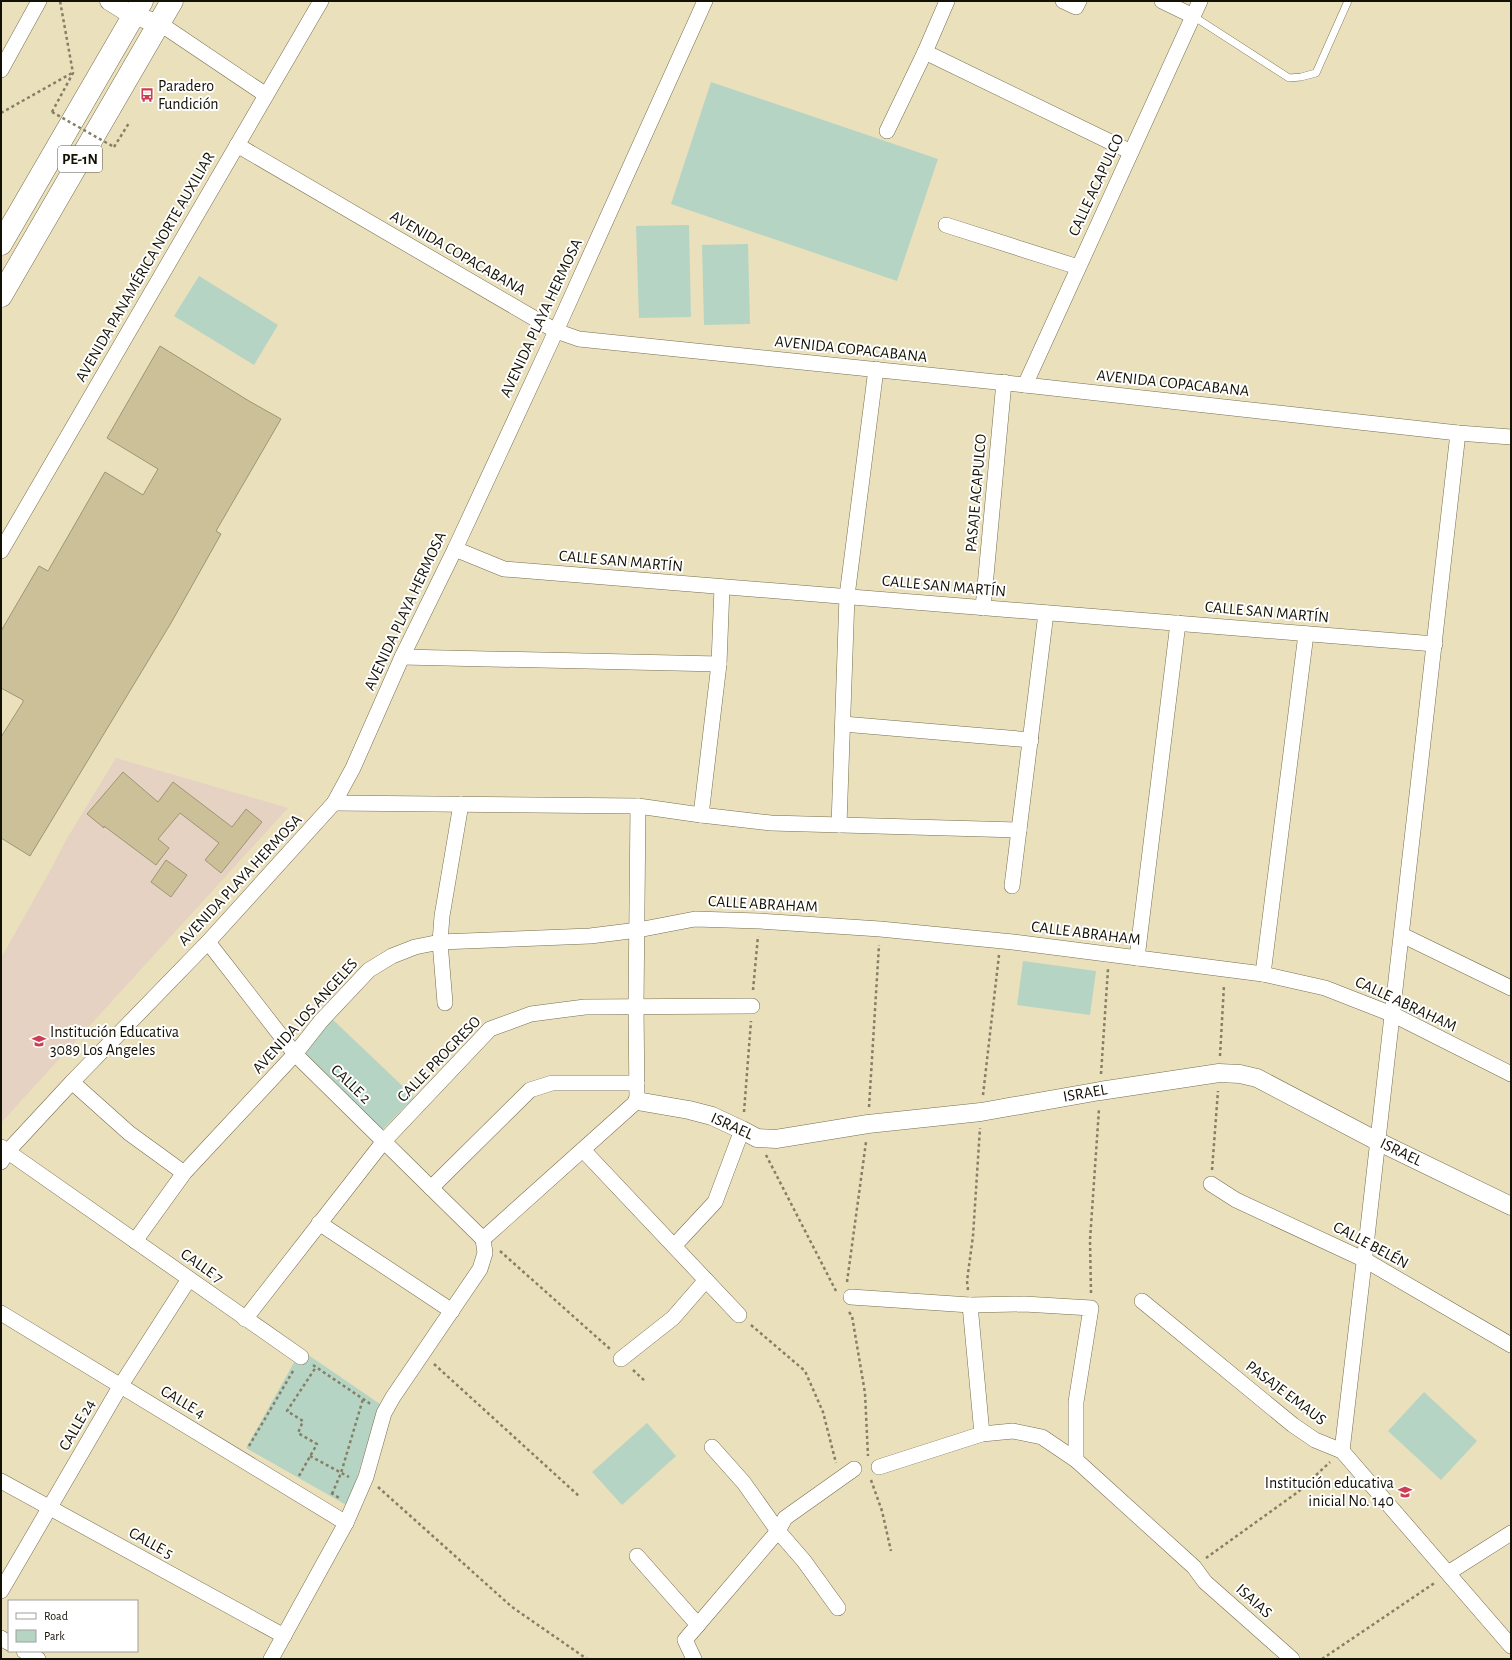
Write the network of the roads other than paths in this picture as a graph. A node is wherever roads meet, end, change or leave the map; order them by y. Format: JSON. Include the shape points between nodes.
{"nodes":[{"id":1,"x":39,"y":1,"type":"edge"},
{"id":2,"x":109,"y":1,"type":"edge"},
{"id":3,"x":172,"y":1,"type":"edge"},
{"id":4,"x":321,"y":1,"type":"edge"},
{"id":5,"x":705,"y":1,"type":"edge"},
{"id":6,"x":947,"y":1,"type":"edge"},
{"id":7,"x":1063,"y":1,"type":"edge"},
{"id":8,"x":1079,"y":1,"type":"edge"},
{"id":9,"x":1162,"y":1,"type":"edge"},
{"id":10,"x":1200,"y":1,"type":"edge"},
{"id":11,"x":1348,"y":1,"type":"edge"},
{"id":12,"x":140,"y":6,"type":"edge"},
{"id":13,"x":1193,"y":16,"type":"junction"},
{"id":14,"x":159,"y":23,"type":"junction"},
{"id":15,"x":924,"y":52,"type":"junction"},
{"id":16,"x":1,"y":70,"type":"edge"},
{"id":17,"x":266,"y":95,"type":"junction"},
{"id":18,"x":887,"y":131,"type":"dead end"},
{"id":19,"x":237,"y":144,"type":"junction"},
{"id":20,"x":1131,"y":152,"type":"junction"},
{"id":21,"x":946,"y":225,"type":"dead end"},
{"id":22,"x":1,"y":244,"type":"edge"},
{"id":23,"x":1078,"y":267,"type":"junction"},
{"id":24,"x":1,"y":296,"type":"edge"},
{"id":25,"x":556,"y":332,"type":"junction"},
{"id":26,"x":876,"y":369,"type":"junction"},
{"id":27,"x":1004,"y":382,"type":"junction"},
{"id":28,"x":1025,"y":385,"type":"junction"},
{"id":29,"x":1458,"y":433,"type":"junction"},
{"id":30,"x":1511,"y":437,"type":"edge"},
{"id":31,"x":455,"y":549,"type":"junction"},
{"id":32,"x":1,"y":551,"type":"edge"},
{"id":33,"x":722,"y":587,"type":"junction"},
{"id":34,"x":848,"y":596,"type":"junction"},
{"id":35,"x":983,"y":608,"type":"junction"},
{"id":36,"x":1046,"y":613,"type":"junction"},
{"id":37,"x":1178,"y":623,"type":"junction"},
{"id":38,"x":1306,"y":634,"type":"junction"},
{"id":39,"x":1435,"y":644,"type":"junction"},
{"id":40,"x":402,"y":657,"type":"junction"},
{"id":41,"x":719,"y":664,"type":"junction"},
{"id":42,"x":843,"y":724,"type":"junction"},
{"id":43,"x":1030,"y":740,"type":"junction"},
{"id":44,"x":334,"y":803,"type":"junction"},
{"id":45,"x":461,"y":804,"type":"junction"},
{"id":46,"x":638,"y":806,"type":"junction"},
{"id":47,"x":700,"y":815,"type":"junction"},
{"id":48,"x":839,"y":824,"type":"junction"},
{"id":49,"x":1019,"y":830,"type":"junction"},
{"id":50,"x":1012,"y":886,"type":"dead end"},
{"id":51,"x":638,"y":930,"type":"junction"},
{"id":52,"x":1402,"y":935,"type":"junction"},
{"id":53,"x":208,"y":942,"type":"junction"},
{"id":54,"x":440,"y":942,"type":"junction"},
{"id":55,"x":1137,"y":958,"type":"junction"},
{"id":56,"x":1264,"y":974,"type":"junction"},
{"id":57,"x":1511,"y":988,"type":"edge"},
{"id":58,"x":445,"y":1003,"type":"dead end"},
{"id":59,"x":636,"y":1006,"type":"junction"},
{"id":60,"x":752,"y":1006,"type":"road end"},
{"id":61,"x":1394,"y":1015,"type":"junction"},
{"id":62,"x":295,"y":1054,"type":"junction"},
{"id":63,"x":1511,"y":1074,"type":"edge"},
{"id":64,"x":72,"y":1082,"type":"junction"},
{"id":65,"x":637,"y":1083,"type":"junction"},
{"id":66,"x":638,"y":1101,"type":"junction"},
{"id":67,"x":750,"y":1134,"type":"junction"},
{"id":68,"x":384,"y":1141,"type":"junction"},
{"id":69,"x":1377,"y":1141,"type":"junction"},
{"id":70,"x":583,"y":1150,"type":"junction"},
{"id":71,"x":3,"y":1153,"type":"edge"},
{"id":72,"x":184,"y":1173,"type":"junction"},
{"id":73,"x":1211,"y":1184,"type":"dead end"},
{"id":74,"x":431,"y":1188,"type":"junction"},
{"id":75,"x":1511,"y":1206,"type":"edge"},
{"id":76,"x":320,"y":1223,"type":"junction"},
{"id":77,"x":483,"y":1239,"type":"junction"},
{"id":78,"x":135,"y":1241,"type":"junction"},
{"id":79,"x":674,"y":1246,"type":"junction"},
{"id":80,"x":1365,"y":1260,"type":"junction"},
{"id":81,"x":189,"y":1279,"type":"junction"},
{"id":82,"x":706,"y":1280,"type":"junction"},
{"id":83,"x":846,"y":1301,"type":"road end"},
{"id":84,"x":1142,"y":1301,"type":"dead end"},
{"id":85,"x":970,"y":1305,"type":"junction"},
{"id":86,"x":452,"y":1311,"type":"junction"},
{"id":87,"x":1,"y":1312,"type":"edge"},
{"id":88,"x":740,"y":1315,"type":"road end"},
{"id":89,"x":245,"y":1319,"type":"junction"},
{"id":90,"x":1511,"y":1345,"type":"edge"},
{"id":91,"x":301,"y":1357,"type":"road end"},
{"id":92,"x":621,"y":1360,"type":"road end"},
{"id":93,"x":121,"y":1386,"type":"junction"},
{"id":94,"x":982,"y":1434,"type":"junction"},
{"id":95,"x":712,"y":1447,"type":"dead end"},
{"id":96,"x":1342,"y":1451,"type":"junction"},
{"id":97,"x":1076,"y":1460,"type":"junction"},
{"id":98,"x":854,"y":1469,"type":"dead end"},
{"id":99,"x":873,"y":1470,"type":"road end"},
{"id":100,"x":1,"y":1481,"type":"edge"},
{"id":101,"x":50,"y":1508,"type":"junction"},
{"id":102,"x":346,"y":1522,"type":"junction"},
{"id":103,"x":778,"y":1531,"type":"junction"},
{"id":104,"x":1511,"y":1533,"type":"edge"},
{"id":105,"x":637,"y":1556,"type":"dead end"},
{"id":106,"x":1448,"y":1573,"type":"junction"},
{"id":107,"x":1,"y":1591,"type":"edge"},
{"id":108,"x":838,"y":1608,"type":"dead end"},
{"id":109,"x":698,"y":1625,"type":"junction"},
{"id":110,"x":284,"y":1636,"type":"junction"},
{"id":111,"x":1511,"y":1646,"type":"edge"},
{"id":112,"x":26,"y":1652,"type":"edge"},
{"id":113,"x":38,"y":1659,"type":"edge"},
{"id":114,"x":271,"y":1659,"type":"edge"},
{"id":115,"x":694,"y":1659,"type":"edge"},
{"id":116,"x":1292,"y":1659,"type":"edge"}],
"edges":[{"from":1,"to":16,"type":"street"},
{"from":2,"to":12,"type":"street"},
{"from":3,"to":14,"type":"highway","number":"PE-1N"},
{"from":4,"to":17,"type":"street","name":"AVENIDA PANAMÉRICA NORTE AUXILIAR"},
{"from":5,"to":25,"type":"street","name":"AVENIDA PLAYA HERMOSA"},
{"from":6,"to":15,"type":"street"},
{"from":7,"to":8,"type":"street","via":[[1076,7]]},
{"from":9,"to":13,"type":"street"},
{"from":10,"to":13,"type":"street","name":"CALLE ACAPULCO"},
{"from":11,"to":13,"type":"lane","via":[[1316,73],[1301,77],[1289,78]]},
{"from":12,"to":14,"type":"street"},
{"from":12,"to":22,"type":"highway","number":"PE-1N"},
{"from":13,"to":20,"type":"street","name":"CALLE ACAPULCO"},
{"from":14,"to":17,"type":"street"},
{"from":14,"to":24,"type":"highway","number":"PE-1N"},
{"from":15,"to":18,"type":"street"},
{"from":15,"to":20,"type":"street"},
{"from":17,"to":19,"type":"street","name":"AVENIDA PANAMÉRICA NORTE AUXILIAR"},
{"from":19,"to":25,"type":"street","name":"AVENIDA COPACABANA"},
{"from":19,"to":32,"type":"street","name":"AVENIDA PANAMÉRICA NORTE AUXILIAR"},
{"from":20,"to":23,"type":"street","name":"CALLE ACAPULCO"},
{"from":21,"to":23,"type":"street"},
{"from":23,"to":28,"type":"street","name":"CALLE ACAPULCO"},
{"from":25,"to":26,"type":"street","name":"AVENIDA COPACABANA","via":[[579,339]]},
{"from":25,"to":31,"type":"street","name":"AVENIDA PLAYA HERMOSA"},
{"from":26,"to":27,"type":"street","name":"AVENIDA COPACABANA"},
{"from":26,"to":34,"type":"street"},
{"from":27,"to":28,"type":"street","name":"AVENIDA COPACABANA"},
{"from":27,"to":35,"type":"street","name":"PASAJE ACAPULCO"},
{"from":28,"to":29,"type":"street","name":"AVENIDA COPACABANA"},
{"from":29,"to":30,"type":"street","name":"AVENIDA COPACABANA"},
{"from":29,"to":39,"type":"street"},
{"from":31,"to":33,"type":"street","name":"CALLE SAN MARTÍN","via":[[504,569]]},
{"from":31,"to":40,"type":"street","name":"AVENIDA PLAYA HERMOSA"},
{"from":33,"to":34,"type":"street","name":"CALLE SAN MARTÍN"},
{"from":33,"to":41,"type":"street"},
{"from":34,"to":35,"type":"street","name":"CALLE SAN MARTÍN"},
{"from":34,"to":42,"type":"street"},
{"from":35,"to":36,"type":"street","name":"CALLE SAN MARTÍN"},
{"from":36,"to":37,"type":"street","name":"CALLE SAN MARTÍN"},
{"from":36,"to":43,"type":"street"},
{"from":37,"to":38,"type":"street","name":"CALLE SAN MARTÍN"},
{"from":37,"to":55,"type":"street"},
{"from":38,"to":39,"type":"street","name":"CALLE SAN MARTÍN"},
{"from":38,"to":56,"type":"street"},
{"from":39,"to":52,"type":"street"},
{"from":40,"to":41,"type":"street"},
{"from":40,"to":44,"type":"street","name":"AVENIDA PLAYA HERMOSA"},
{"from":41,"to":47,"type":"street"},
{"from":42,"to":43,"type":"street"},
{"from":42,"to":48,"type":"street"},
{"from":43,"to":49,"type":"street"},
{"from":44,"to":45,"type":"street"},
{"from":44,"to":53,"type":"street","name":"AVENIDA PLAYA HERMOSA"},
{"from":45,"to":46,"type":"street"},
{"from":45,"to":54,"type":"street"},
{"from":46,"to":47,"type":"street"},
{"from":46,"to":51,"type":"street"},
{"from":47,"to":48,"type":"street","via":[[772,823]]},
{"from":48,"to":49,"type":"street"},
{"from":49,"to":50,"type":"street"},
{"from":51,"to":54,"type":"street","name":"AVENIDA LOS ANGELES","via":[[590,936]]},
{"from":51,"to":55,"type":"street","name":"CALLE ABRAHAM","via":[[695,919],[759,921],[986,939]]},
{"from":51,"to":59,"type":"street"},
{"from":52,"to":57,"type":"street"},
{"from":52,"to":61,"type":"street"},
{"from":53,"to":62,"type":"street","name":"CALLE 2"},
{"from":53,"to":64,"type":"street","name":"AVENIDA PLAYA HERMOSA"},
{"from":54,"to":58,"type":"street"},
{"from":54,"to":62,"type":"street","name":"AVENIDA LOS ANGELES","via":[[415,947],[392,956],[369,970],[321,1021]]},
{"from":55,"to":56,"type":"street","name":"CALLE ABRAHAM"},
{"from":56,"to":61,"type":"street","name":"CALLE ABRAHAM","via":[[1325,988]]},
{"from":59,"to":60,"type":"street","name":"CALLE PROGRESO"},
{"from":59,"to":65,"type":"street"},
{"from":59,"to":68,"type":"street","name":"CALLE PROGRESO","via":[[585,1007],[531,1014],[490,1028]]},
{"from":61,"to":63,"type":"street","name":"CALLE ABRAHAM"},
{"from":61,"to":69,"type":"street"},
{"from":62,"to":68,"type":"street","name":"CALLE 2"},
{"from":62,"to":72,"type":"street","name":"AVENIDA LOS ANGELES"},
{"from":64,"to":71,"type":"street","name":"AVENIDA PLAYA HERMOSA"},
{"from":64,"to":72,"type":"street","via":[[129,1133]]},
{"from":65,"to":66,"type":"street"},
{"from":65,"to":74,"type":"street","via":[[552,1083],[530,1090]]},
{"from":66,"to":67,"type":"street","name":"ISRAEL","via":[[712,1116]]},
{"from":66,"to":70,"type":"street"},
{"from":67,"to":69,"type":"street","name":"ISRAEL","via":[[776,1139],[868,1124],[981,1112],[1219,1073],[1257,1078]]},
{"from":67,"to":79,"type":"street","via":[[715,1202]]},
{"from":68,"to":74,"type":"street","name":"CALLE 2"},
{"from":68,"to":76,"type":"street","name":"CALLE PROGRESO"},
{"from":69,"to":75,"type":"street","name":"ISRAEL"},
{"from":69,"to":80,"type":"street"},
{"from":70,"to":77,"type":"street"},
{"from":70,"to":79,"type":"street"},
{"from":71,"to":78,"type":"street","name":"CALLE 7"},
{"from":72,"to":78,"type":"street","name":"AVENIDA LOS ANGELES"},
{"from":73,"to":80,"type":"street","name":"CALLE BELÉN","via":[[1236,1200]]},
{"from":74,"to":77,"type":"street","name":"CALLE 2"},
{"from":76,"to":86,"type":"street"},
{"from":76,"to":89,"type":"street","name":"CALLE PROGRESO"},
{"from":77,"to":86,"type":"street","via":[[485,1253],[480,1269]]},
{"from":78,"to":81,"type":"street","name":"CALLE 7"},
{"from":79,"to":82,"type":"street"},
{"from":80,"to":90,"type":"street","name":"CALLE BELÉN"},
{"from":80,"to":96,"type":"street"},
{"from":81,"to":89,"type":"street","name":"CALLE 7"},
{"from":81,"to":93,"type":"street","name":"CALLE 24"},
{"from":82,"to":88,"type":"street"},
{"from":82,"to":92,"type":"street","via":[[673,1318]]},
{"from":83,"to":85,"type":"street"},
{"from":84,"to":96,"type":"street","name":"PASAJE EMAUS","via":[[1293,1425],[1315,1440]]},
{"from":85,"to":94,"type":"street"},
{"from":85,"to":97,"type":"street","via":[[1024,1304],[1091,1308],[1076,1402]]},
{"from":86,"to":102,"type":"street","via":[[384,1413]]},
{"from":87,"to":93,"type":"street","name":"CALLE 4"},
{"from":89,"to":91,"type":"street","name":"CALLE 7"},
{"from":93,"to":101,"type":"street","name":"CALLE 24"},
{"from":93,"to":102,"type":"street","name":"CALLE 4"},
{"from":94,"to":97,"type":"street","name":"ISAIAS","via":[[1013,1431],[1042,1437]]},
{"from":94,"to":99,"type":"street","name":"ISAIAS"},
{"from":95,"to":103,"type":"street","via":[[744,1483]]},
{"from":96,"to":106,"type":"street","name":"PASAJE EMAUS"},
{"from":97,"to":116,"type":"street","name":"ISAIAS","via":[[1194,1567],[1205,1582]]},
{"from":98,"to":103,"type":"street","via":[[785,1518]]},
{"from":100,"to":101,"type":"street","name":"CALLE 5"},
{"from":101,"to":107,"type":"street","name":"CALLE 24"},
{"from":101,"to":110,"type":"street","name":"CALLE 5"},
{"from":102,"to":110,"type":"street"},
{"from":103,"to":108,"type":"street","via":[[804,1561]]},
{"from":103,"to":109,"type":"street"},
{"from":104,"to":106,"type":"street"},
{"from":105,"to":109,"type":"street"},
{"from":106,"to":111,"type":"street","name":"PASAJE EMAUS"},
{"from":109,"to":115,"type":"street","via":[[685,1640]]},
{"from":110,"to":114,"type":"street"},
{"from":112,"to":113,"type":"street"}]}
